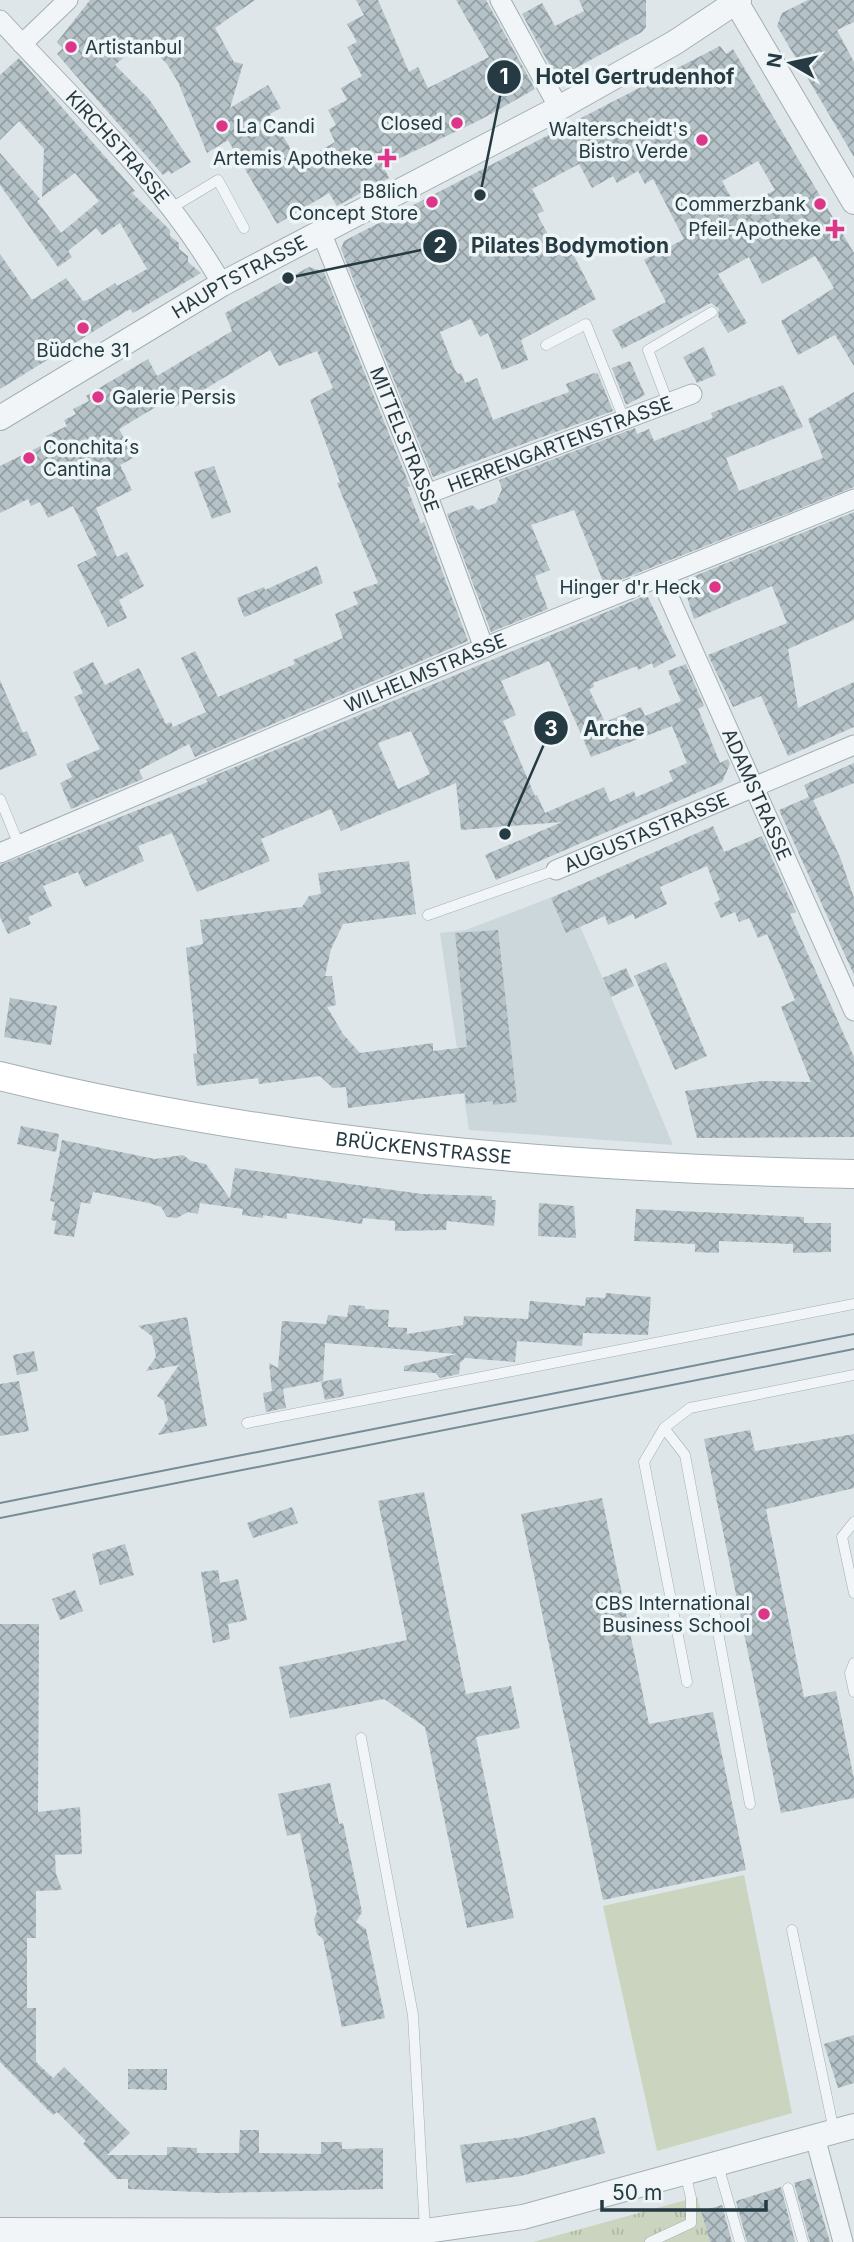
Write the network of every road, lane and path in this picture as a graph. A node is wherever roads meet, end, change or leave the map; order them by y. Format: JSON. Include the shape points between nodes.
{"nodes":[{"id":1,"x":68,"y":0,"type":"edge"},
{"id":2,"x":500,"y":0,"type":"edge"},
{"id":3,"x":736,"y":1,"type":"edge"},
{"id":4,"x":0,"y":20,"type":"edge"},
{"id":5,"x":22,"y":44,"type":"junction"},
{"id":6,"x":559,"y":108,"type":"junction"},
{"id":7,"x":854,"y":202,"type":"edge"},
{"id":8,"x":173,"y":207,"type":"junction"},
{"id":9,"x":244,"y":228,"type":"dead end"},
{"id":10,"x":321,"y":232,"type":"junction"},
{"id":11,"x":222,"y":284,"type":"junction"},
{"id":12,"x":712,"y":312,"type":"dead end"},
{"id":13,"x":546,"y":345,"type":"dead end"},
{"id":14,"x":692,"y":394,"type":"dead end"},
{"id":15,"x":668,"y":403,"type":"junction"},
{"id":16,"x":0,"y":418,"type":"edge"},
{"id":17,"x":624,"y":419,"type":"junction"},
{"id":18,"x":427,"y":494,"type":"junction"},
{"id":19,"x":854,"y":499,"type":"edge"},
{"id":20,"x":660,"y":577,"type":"junction"},
{"id":21,"x":484,"y":648,"type":"junction"},
{"id":22,"x":854,"y":745,"type":"edge"},
{"id":23,"x":755,"y":789,"type":"junction"},
{"id":24,"x":0,"y":799,"type":"edge"},
{"id":25,"x":19,"y":845,"type":"junction"},
{"id":26,"x":0,"y":853,"type":"edge"},
{"id":27,"x":556,"y":870,"type":"joint"},
{"id":28,"x":428,"y":915,"type":"dead end"},
{"id":29,"x":854,"y":1011,"type":"edge"},
{"id":30,"x":0,"y":1076,"type":"edge"},
{"id":31,"x":854,"y":1174,"type":"edge"},
{"id":32,"x":854,"y":1304,"type":"edge"},
{"id":33,"x":854,"y":1374,"type":"edge"},
{"id":34,"x":247,"y":1423,"type":"dead end"},
{"id":35,"x":664,"y":1428,"type":"junction"},
{"id":36,"x":854,"y":1522,"type":"edge"},
{"id":37,"x":854,"y":1593,"type":"edge"},
{"id":38,"x":854,"y":1662,"type":"edge"},
{"id":39,"x":687,"y":1682,"type":"dead end"},
{"id":40,"x":854,"y":1692,"type":"edge"},
{"id":41,"x":361,"y":1738,"type":"dead end"},
{"id":42,"x":750,"y":1804,"type":"dead end"},
{"id":43,"x":792,"y":1930,"type":"dead end"},
{"id":44,"x":834,"y":2131,"type":"edge"},
{"id":45,"x":718,"y":2162,"type":"junction"},
{"id":46,"x":684,"y":2171,"type":"junction"},
{"id":47,"x":788,"y":2188,"type":"dead end"},
{"id":48,"x":0,"y":2230,"type":"edge"},
{"id":49,"x":426,"y":2231,"type":"junction"},
{"id":50,"x":650,"y":2242,"type":"edge"},
{"id":51,"x":740,"y":2242,"type":"edge"},
{"id":52,"x":803,"y":2242,"type":"edge"},
{"id":53,"x":843,"y":2242,"type":"edge"}],
"edges":[{"from":1,"to":5,"type":"street"},
{"from":2,"to":6,"type":"street"},
{"from":3,"to":6,"type":"street","name":"HAUPTSTRASSE","via":[[674,43]]},
{"from":3,"to":7,"type":"street"},
{"from":4,"to":5,"type":"street","name":"KIRCHSTRASSE"},
{"from":5,"to":8,"type":"street","name":"KIRCHSTRASSE"},
{"from":6,"to":10,"type":"street","name":"HAUPTSTRASSE"},
{"from":8,"to":9,"type":"lane","via":[[218,180]]},
{"from":8,"to":11,"type":"street","name":"KIRCHSTRASSE"},
{"from":10,"to":11,"type":"street","name":"HAUPTSTRASSE"},
{"from":10,"to":18,"type":"street","name":"MITTELSTRASSE"},
{"from":11,"to":16,"type":"street","name":"HAUPTSTRASSE"},
{"from":12,"to":15,"type":"lane","via":[[648,350]]},
{"from":13,"to":17,"type":"lane","via":[[586,324]]},
{"from":14,"to":15,"type":"street","name":"HERRENGARTENSTRASSE"},
{"from":15,"to":17,"type":"street","name":"HERRENGARTENSTRASSE"},
{"from":17,"to":18,"type":"street","name":"HERRENGARTENSTRASSE"},
{"from":18,"to":21,"type":"street","name":"MITTELSTRASSE"},
{"from":19,"to":20,"type":"street","name":"WILHELMSTRASSE"},
{"from":20,"to":21,"type":"street","name":"WILHELMSTRASSE"},
{"from":20,"to":23,"type":"street","name":"ADAMSTRASSE"},
{"from":21,"to":25,"type":"street","name":"WILHELMSTRASSE"},
{"from":22,"to":23,"type":"street","name":"AUGUSTASTRASSE"},
{"from":23,"to":27,"type":"street","name":"AUGUSTASTRASSE"},
{"from":23,"to":29,"type":"street","name":"ADAMSTRASSE"},
{"from":24,"to":25,"type":"lane"},
{"from":25,"to":26,"type":"street","name":"WILHELMSTRASSE"},
{"from":27,"to":28,"type":"lane"},
{"from":30,"to":31,"type":"main road","name":"BRÜCKENSTRASSE","via":[[128,1107],[434,1152],[606,1166]]},
{"from":32,"to":34,"type":"lane"},
{"from":33,"to":35,"type":"lane","via":[[690,1408]]},
{"from":35,"to":39,"type":"lane","via":[[644,1462]]},
{"from":35,"to":42,"type":"lane","via":[[685,1455]]},
{"from":36,"to":37,"type":"lane","via":[[842,1537]]},
{"from":38,"to":40,"type":"lane","via":[[850,1673]]},
{"from":41,"to":49,"type":"lane","via":[[413,2015]]},
{"from":43,"to":44,"type":"lane"},
{"from":44,"to":45,"type":"street"},
{"from":44,"to":53,"type":"street"},
{"from":45,"to":46,"type":"street"},
{"from":45,"to":51,"type":"lane"},
{"from":46,"to":49,"type":"street","via":[[523,2217]]},
{"from":46,"to":50,"type":"lane","via":[[691,2223]]},
{"from":47,"to":52,"type":"lane"},
{"from":48,"to":49,"type":"street"}]}
